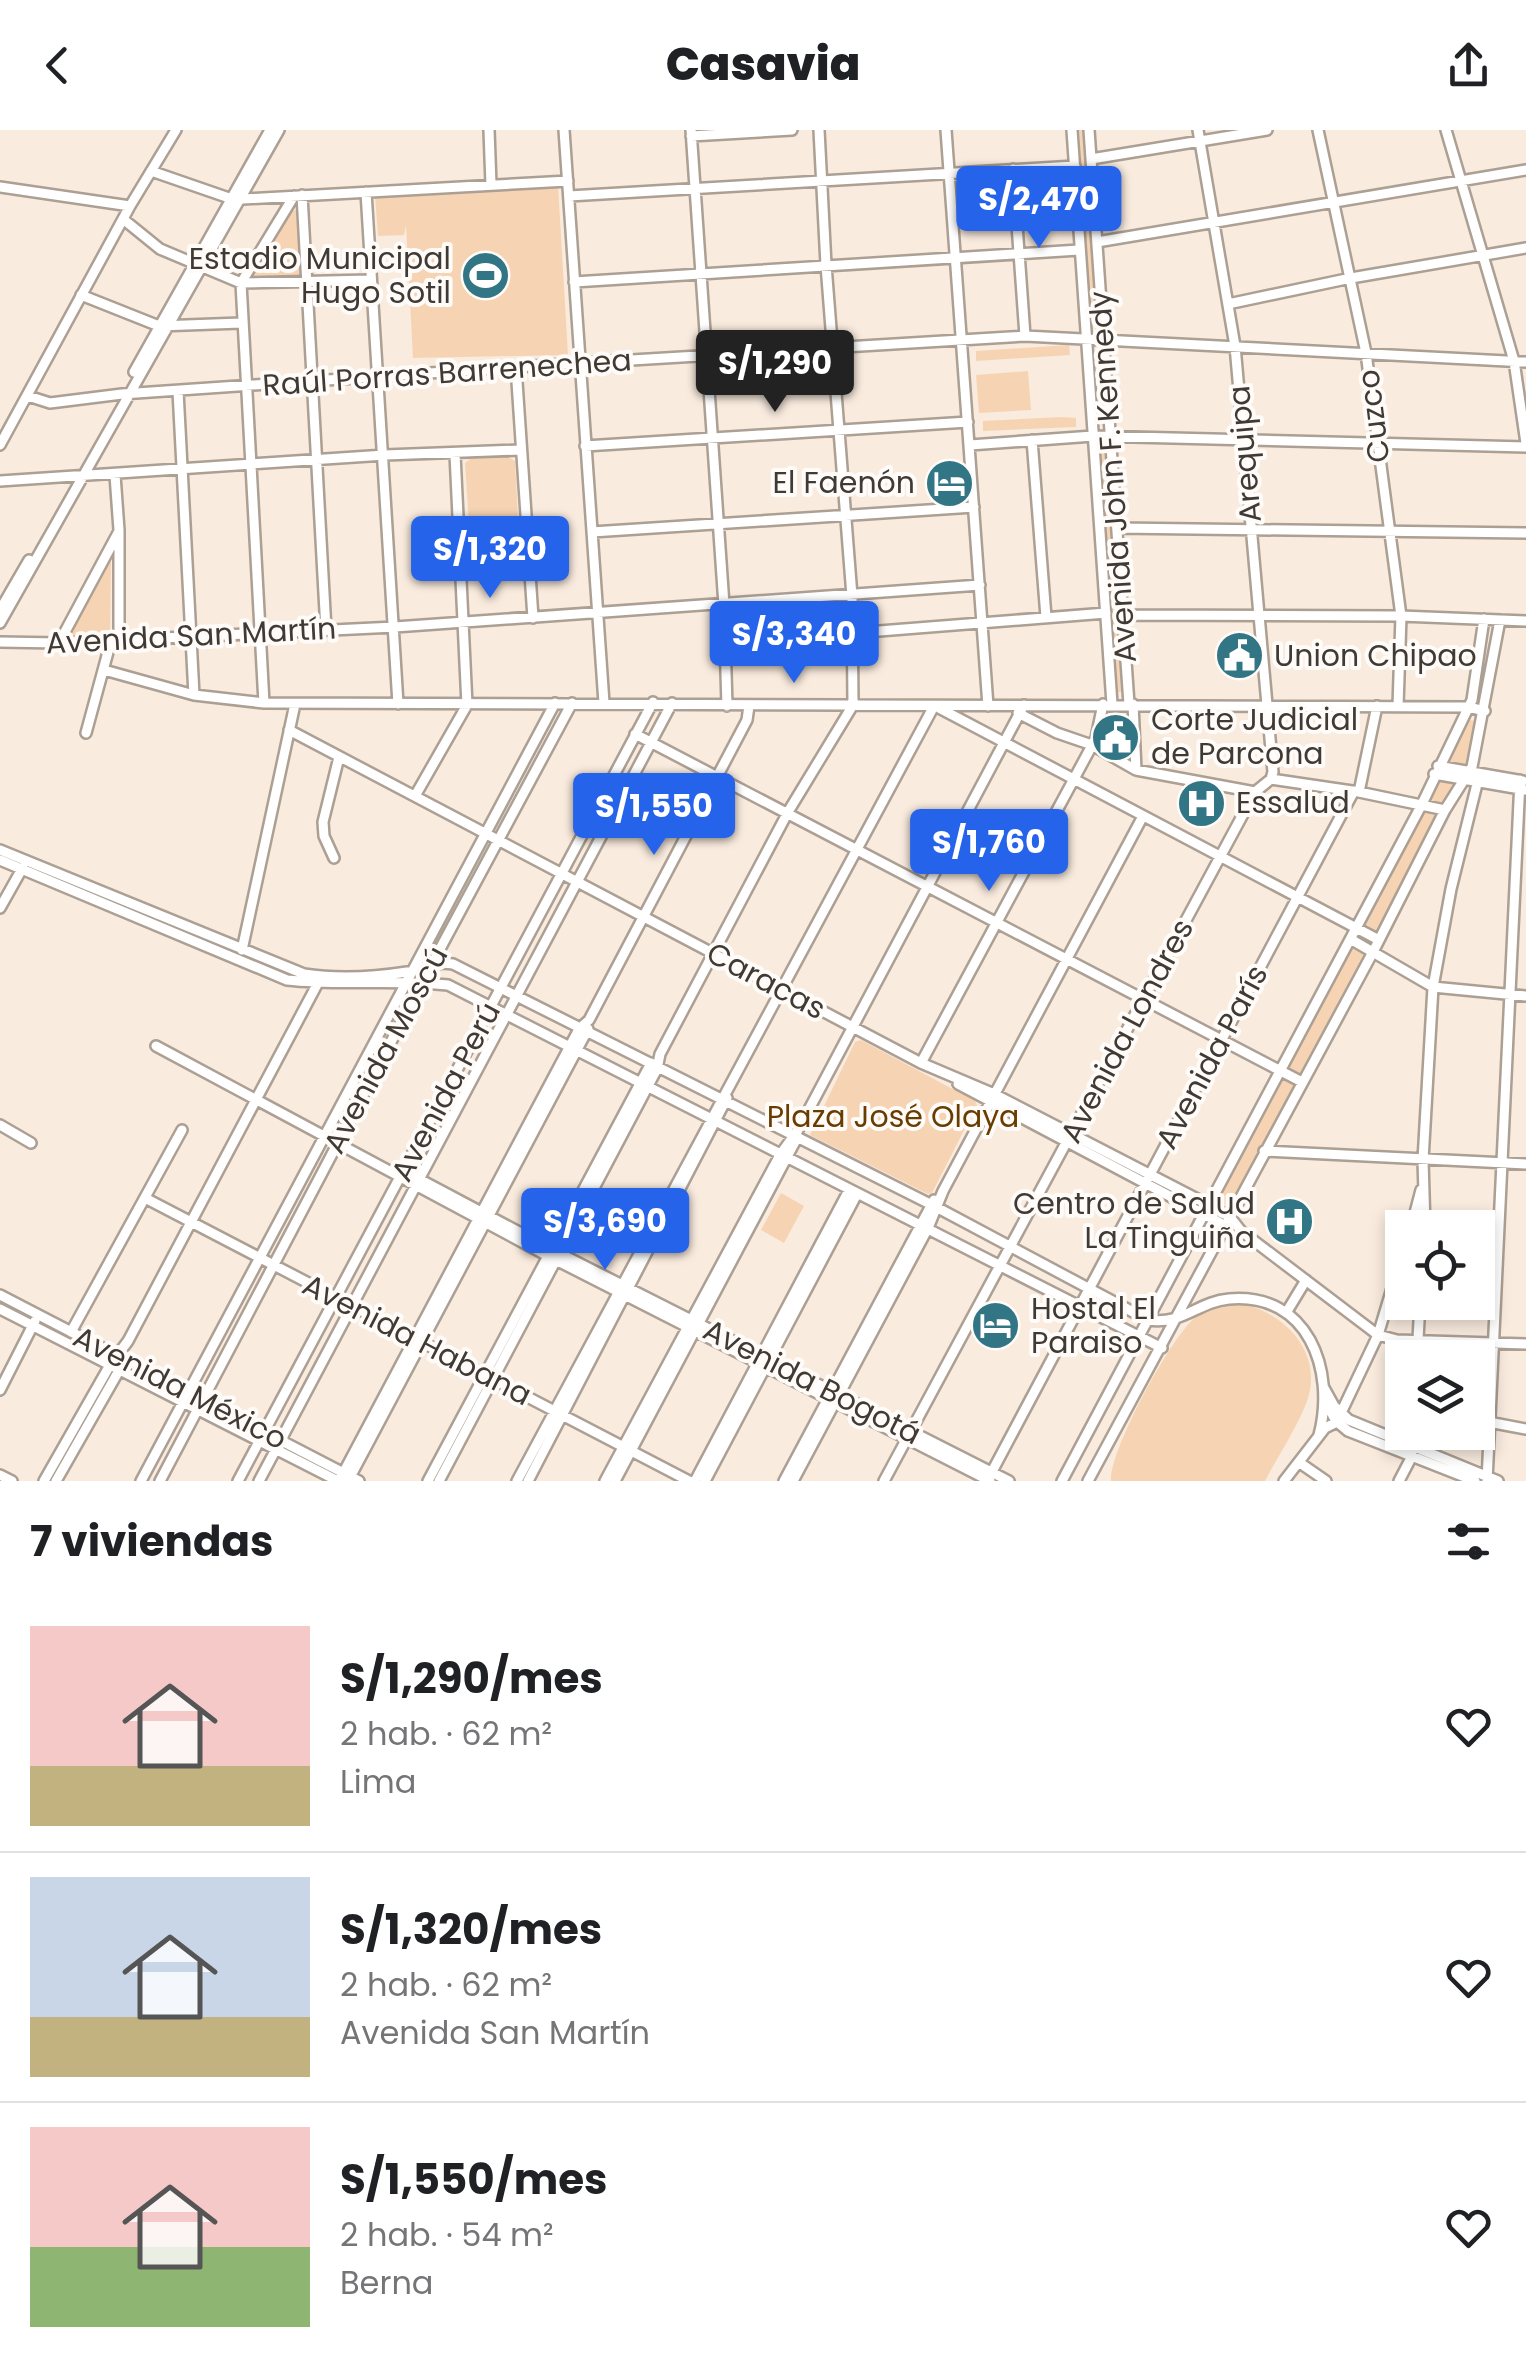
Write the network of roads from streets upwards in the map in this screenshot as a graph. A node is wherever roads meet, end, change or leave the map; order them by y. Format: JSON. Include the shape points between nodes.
{"nodes":[{"id":1,"x":176,"y":130,"type":"edge"},
{"id":2,"x":270,"y":130,"type":"edge"},
{"id":3,"x":279,"y":130,"type":"edge"},
{"id":4,"x":489,"y":130,"type":"edge"},
{"id":5,"x":564,"y":130,"type":"edge"},
{"id":6,"x":792,"y":130,"type":"edge"},
{"id":7,"x":819,"y":130,"type":"edge"},
{"id":8,"x":946,"y":130,"type":"edge"},
{"id":9,"x":1072,"y":130,"type":"edge"},
{"id":10,"x":1089,"y":130,"type":"edge"},
{"id":11,"x":1198,"y":130,"type":"edge"},
{"id":12,"x":1267,"y":130,"type":"edge"},
{"id":13,"x":1318,"y":130,"type":"edge"},
{"id":14,"x":1446,"y":130,"type":"edge"},
{"id":15,"x":691,"y":133,"type":"edge"},
{"id":16,"x":1200,"y":142,"type":"junction"},
{"id":17,"x":1091,"y":158,"type":"junction"},
{"id":18,"x":1075,"y":166,"type":"junction"},
{"id":19,"x":1014,"y":169,"type":"junction"},
{"id":20,"x":1526,"y":170,"type":"edge"},
{"id":21,"x":151,"y":172,"type":"junction"},
{"id":22,"x":950,"y":173,"type":"junction"},
{"id":23,"x":568,"y":181,"type":"junction"},
{"id":24,"x":822,"y":181,"type":"junction"},
{"id":25,"x":1461,"y":181,"type":"junction"},
{"id":26,"x":491,"y":185,"type":"junction"},
{"id":27,"x":0,"y":187,"type":"edge"},
{"id":28,"x":694,"y":189,"type":"junction"},
{"id":29,"x":366,"y":192,"type":"junction"},
{"id":30,"x":298,"y":196,"type":"junction"},
{"id":31,"x":569,"y":196,"type":"junction"},
{"id":32,"x":232,"y":199,"type":"junction"},
{"id":33,"x":243,"y":199,"type":"junction"},
{"id":34,"x":1335,"y":203,"type":"junction"},
{"id":35,"x":130,"y":206,"type":"junction"},
{"id":36,"x":123,"y":219,"type":"junction"},
{"id":37,"x":1215,"y":222,"type":"junction"},
{"id":38,"x":1097,"y":242,"type":"junction"},
{"id":39,"x":1526,"y":248,"type":"edge"},
{"id":40,"x":1079,"y":250,"type":"junction"},
{"id":41,"x":1019,"y":254,"type":"junction"},
{"id":42,"x":1484,"y":256,"type":"junction"},
{"id":43,"x":956,"y":260,"type":"junction"},
{"id":44,"x":199,"y":263,"type":"junction"},
{"id":45,"x":826,"y":265,"type":"junction"},
{"id":46,"x":699,"y":274,"type":"junction"},
{"id":47,"x":1351,"y":278,"type":"junction"},
{"id":48,"x":369,"y":280,"type":"junction"},
{"id":49,"x":574,"y":282,"type":"junction"},
{"id":50,"x":241,"y":283,"type":"junction"},
{"id":51,"x":306,"y":284,"type":"junction"},
{"id":52,"x":81,"y":295,"type":"junction"},
{"id":53,"x":1228,"y":304,"type":"junction"},
{"id":54,"x":241,"y":323,"type":"junction"},
{"id":55,"x":163,"y":326,"type":"junction"},
{"id":56,"x":1025,"y":336,"type":"junction"},
{"id":57,"x":1086,"y":339,"type":"junction"},
{"id":58,"x":1104,"y":340,"type":"junction"},
{"id":59,"x":963,"y":341,"type":"junction"},
{"id":60,"x":1235,"y":346,"type":"junction"},
{"id":61,"x":833,"y":348,"type":"junction"},
{"id":62,"x":1366,"y":353,"type":"junction"},
{"id":63,"x":706,"y":356,"type":"junction"},
{"id":64,"x":1514,"y":362,"type":"junction"},
{"id":65,"x":1526,"y":362,"type":"edge"},
{"id":66,"x":579,"y":364,"type":"junction"},
{"id":67,"x":516,"y":367,"type":"junction"},
{"id":68,"x":376,"y":378,"type":"junction"},
{"id":69,"x":312,"y":382,"type":"junction"},
{"id":70,"x":246,"y":386,"type":"junction"},
{"id":71,"x":178,"y":391,"type":"junction"},
{"id":72,"x":125,"y":394,"type":"junction"},
{"id":73,"x":28,"y":396,"type":"junction"},
{"id":74,"x":968,"y":422,"type":"junction"},
{"id":75,"x":840,"y":430,"type":"junction"},
{"id":76,"x":1093,"y":436,"type":"junction"},
{"id":77,"x":1110,"y":437,"type":"junction"},
{"id":78,"x":1244,"y":438,"type":"junction"},
{"id":79,"x":712,"y":439,"type":"junction"},
{"id":80,"x":1032,"y":440,"type":"junction"},
{"id":81,"x":1376,"y":443,"type":"junction"},
{"id":82,"x":0,"y":444,"type":"edge"},
{"id":83,"x":970,"y":445,"type":"junction"},
{"id":84,"x":1526,"y":445,"type":"edge"},
{"id":85,"x":584,"y":446,"type":"junction"},
{"id":86,"x":520,"y":450,"type":"junction"},
{"id":87,"x":456,"y":454,"type":"junction"},
{"id":88,"x":384,"y":455,"type":"junction"},
{"id":89,"x":317,"y":461,"type":"junction"},
{"id":90,"x":250,"y":465,"type":"junction"},
{"id":91,"x":183,"y":469,"type":"junction"},
{"id":92,"x":115,"y":475,"type":"junction"},
{"id":93,"x":79,"y":478,"type":"junction"},
{"id":94,"x":0,"y":481,"type":"edge"},
{"id":95,"x":974,"y":506,"type":"junction"},
{"id":96,"x":846,"y":513,"type":"junction"},
{"id":97,"x":718,"y":521,"type":"junction"},
{"id":98,"x":1117,"y":528,"type":"junction"},
{"id":99,"x":1251,"y":528,"type":"junction"},
{"id":100,"x":119,"y":530,"type":"junction"},
{"id":101,"x":1390,"y":531,"type":"junction"},
{"id":102,"x":526,"y":532,"type":"junction"},
{"id":103,"x":592,"y":532,"type":"junction"},
{"id":104,"x":1526,"y":532,"type":"edge"},
{"id":105,"x":458,"y":535,"type":"junction"},
{"id":106,"x":980,"y":586,"type":"junction"},
{"id":107,"x":852,"y":596,"type":"junction"},
{"id":108,"x":724,"y":605,"type":"junction"},
{"id":109,"x":0,"y":610,"type":"edge"},
{"id":110,"x":597,"y":612,"type":"junction"},
{"id":111,"x":1106,"y":613,"type":"junction"},
{"id":112,"x":1124,"y":616,"type":"junction"},
{"id":113,"x":1401,"y":616,"type":"junction"},
{"id":114,"x":1046,"y":617,"type":"junction"},
{"id":115,"x":533,"y":618,"type":"junction"},
{"id":116,"x":1258,"y":618,"type":"junction"},
{"id":117,"x":1484,"y":619,"type":"junction"},
{"id":118,"x":1500,"y":620,"type":"junction"},
{"id":119,"x":1526,"y":621,"type":"edge"},
{"id":120,"x":462,"y":622,"type":"junction"},
{"id":121,"x":0,"y":623,"type":"edge"},
{"id":122,"x":982,"y":624,"type":"junction"},
{"id":123,"x":395,"y":626,"type":"junction"},
{"id":124,"x":326,"y":630,"type":"junction"},
{"id":125,"x":854,"y":633,"type":"junction"},
{"id":126,"x":260,"y":634,"type":"junction"},
{"id":127,"x":191,"y":637,"type":"junction"},
{"id":128,"x":115,"y":641,"type":"junction"},
{"id":129,"x":0,"y":642,"type":"edge"},
{"id":130,"x":58,"y":644,"type":"junction"},
{"id":131,"x":104,"y":670,"type":"junction"},
{"id":132,"x":194,"y":695,"type":"junction"},
{"id":133,"x":604,"y":702,"type":"junction"},
{"id":134,"x":653,"y":702,"type":"junction"},
{"id":135,"x":264,"y":703,"type":"junction"},
{"id":136,"x":555,"y":703,"type":"junction"},
{"id":137,"x":572,"y":703,"type":"junction"},
{"id":138,"x":672,"y":703,"type":"junction"},
{"id":139,"x":295,"y":704,"type":"junction"},
{"id":140,"x":398,"y":704,"type":"junction"},
{"id":141,"x":1107,"y":704,"type":"junction"},
{"id":142,"x":1130,"y":704,"type":"junction"},
{"id":143,"x":852,"y":705,"type":"junction"},
{"id":144,"x":1266,"y":705,"type":"junction"},
{"id":145,"x":467,"y":706,"type":"junction"},
{"id":146,"x":726,"y":706,"type":"junction"},
{"id":147,"x":750,"y":706,"type":"junction"},
{"id":148,"x":934,"y":706,"type":"junction"},
{"id":149,"x":988,"y":706,"type":"junction"},
{"id":150,"x":1377,"y":706,"type":"junction"},
{"id":151,"x":1398,"y":706,"type":"junction"},
{"id":152,"x":1468,"y":707,"type":"junction"},
{"id":153,"x":1021,"y":709,"type":"junction"},
{"id":154,"x":1485,"y":711,"type":"junction"},
{"id":155,"x":289,"y":730,"type":"junction"},
{"id":156,"x":86,"y":733,"type":"dead end"},
{"id":157,"x":635,"y":734,"type":"junction"},
{"id":158,"x":652,"y":742,"type":"junction"},
{"id":159,"x":1003,"y":742,"type":"junction"},
{"id":160,"x":1092,"y":745,"type":"junction"},
{"id":161,"x":338,"y":756,"type":"junction"},
{"id":162,"x":521,"y":766,"type":"junction"},
{"id":163,"x":1136,"y":770,"type":"junction"},
{"id":164,"x":1436,"y":770,"type":"junction"},
{"id":165,"x":534,"y":773,"type":"junction"},
{"id":166,"x":718,"y":776,"type":"junction"},
{"id":167,"x":1465,"y":777,"type":"junction"},
{"id":168,"x":1072,"y":779,"type":"junction"},
{"id":169,"x":1271,"y":780,"type":"junction"},
{"id":170,"x":1476,"y":784,"type":"junction"},
{"id":171,"x":1523,"y":785,"type":"edge"},
{"id":172,"x":1254,"y":792,"type":"junction"},
{"id":173,"x":1356,"y":792,"type":"junction"},
{"id":174,"x":415,"y":796,"type":"junction"},
{"id":175,"x":1422,"y":804,"type":"junction"},
{"id":176,"x":1444,"y":810,"type":"junction"},
{"id":177,"x":788,"y":812,"type":"junction"},
{"id":178,"x":1143,"y":816,"type":"junction"},
{"id":179,"x":485,"y":835,"type":"junction"},
{"id":180,"x":497,"y":841,"type":"junction"},
{"id":181,"x":858,"y":848,"type":"junction"},
{"id":182,"x":0,"y":850,"type":"edge"},
{"id":183,"x":1220,"y":856,"type":"junction"},
{"id":184,"x":334,"y":858,"type":"dead end"},
{"id":185,"x":0,"y":860,"type":"edge"},
{"id":186,"x":24,"y":866,"type":"junction"},
{"id":187,"x":562,"y":872,"type":"junction"},
{"id":188,"x":578,"y":881,"type":"junction"},
{"id":189,"x":927,"y":885,"type":"junction"},
{"id":190,"x":455,"y":894,"type":"junction"},
{"id":191,"x":1297,"y":896,"type":"junction"},
{"id":192,"x":468,"y":899,"type":"junction"},
{"id":193,"x":0,"y":908,"type":"edge"},
{"id":194,"x":645,"y":917,"type":"junction"},
{"id":195,"x":996,"y":922,"type":"junction"},
{"id":196,"x":1358,"y":929,"type":"junction"},
{"id":197,"x":1352,"y":940,"type":"junction"},
{"id":198,"x":1379,"y":940,"type":"junction"},
{"id":199,"x":1373,"y":952,"type":"junction"},
{"id":200,"x":713,"y":953,"type":"junction"},
{"id":201,"x":241,"y":954,"type":"junction"},
{"id":202,"x":1067,"y":959,"type":"junction"},
{"id":203,"x":432,"y":962,"type":"junction"},
{"id":204,"x":412,"y":971,"type":"junction"},
{"id":205,"x":320,"y":980,"type":"junction"},
{"id":206,"x":406,"y":982,"type":"junction"},
{"id":207,"x":422,"y":982,"type":"junction"},
{"id":208,"x":1433,"y":987,"type":"junction"},
{"id":209,"x":500,"y":989,"type":"junction"},
{"id":210,"x":783,"y":990,"type":"junction"},
{"id":211,"x":1510,"y":995,"type":"junction"},
{"id":212,"x":1526,"y":996,"type":"edge"},
{"id":213,"x":516,"y":997,"type":"junction"},
{"id":214,"x":1145,"y":998,"type":"junction"},
{"id":215,"x":492,"y":1006,"type":"junction"},
{"id":216,"x":508,"y":1013,"type":"junction"},
{"id":217,"x":853,"y":1027,"type":"junction"},
{"id":218,"x":583,"y":1031,"type":"junction"},
{"id":219,"x":1221,"y":1038,"type":"junction"},
{"id":220,"x":156,"y":1046,"type":"dead end"},
{"id":221,"x":574,"y":1048,"type":"junction"},
{"id":222,"x":921,"y":1063,"type":"junction"},
{"id":223,"x":653,"y":1067,"type":"junction"},
{"id":224,"x":1282,"y":1070,"type":"junction"},
{"id":225,"x":1302,"y":1082,"type":"junction"},
{"id":226,"x":644,"y":1084,"type":"junction"},
{"id":227,"x":256,"y":1098,"type":"junction"},
{"id":228,"x":992,"y":1098,"type":"junction"},
{"id":229,"x":723,"y":1102,"type":"junction"},
{"id":230,"x":713,"y":1121,"type":"junction"},
{"id":231,"x":0,"y":1124,"type":"edge"},
{"id":232,"x":182,"y":1130,"type":"dead end"},
{"id":233,"x":326,"y":1136,"type":"junction"},
{"id":234,"x":795,"y":1136,"type":"junction"},
{"id":235,"x":1069,"y":1138,"type":"junction"},
{"id":236,"x":338,"y":1142,"type":"junction"},
{"id":237,"x":31,"y":1143,"type":"dead end"},
{"id":238,"x":1264,"y":1151,"type":"junction"},
{"id":239,"x":784,"y":1157,"type":"junction"},
{"id":240,"x":1423,"y":1160,"type":"junction"},
{"id":241,"x":1502,"y":1162,"type":"junction"},
{"id":242,"x":1526,"y":1164,"type":"edge"},
{"id":243,"x":401,"y":1174,"type":"junction"},
{"id":244,"x":1146,"y":1180,"type":"junction"},
{"id":245,"x":418,"y":1182,"type":"junction"},
{"id":246,"x":1423,"y":1182,"type":"junction"},
{"id":247,"x":853,"y":1192,"type":"junction"},
{"id":248,"x":144,"y":1198,"type":"junction"},
{"id":249,"x":934,"y":1206,"type":"junction"},
{"id":250,"x":1207,"y":1209,"type":"junction"},
{"id":251,"x":1416,"y":1210,"type":"edge"},
{"id":252,"x":1424,"y":1210,"type":"edge"},
{"id":253,"x":484,"y":1218,"type":"junction"},
{"id":254,"x":1228,"y":1221,"type":"junction"},
{"id":255,"x":189,"y":1222,"type":"junction"},
{"id":256,"x":924,"y":1226,"type":"junction"},
{"id":257,"x":1011,"y":1246,"type":"junction"},
{"id":258,"x":553,"y":1255,"type":"junction"},
{"id":259,"x":259,"y":1259,"type":"junction"},
{"id":260,"x":272,"y":1265,"type":"junction"},
{"id":261,"x":1001,"y":1265,"type":"junction"},
{"id":262,"x":1306,"y":1280,"type":"junction"},
{"id":263,"x":623,"y":1289,"type":"junction"},
{"id":264,"x":1090,"y":1289,"type":"junction"},
{"id":265,"x":0,"y":1295,"type":"edge"},
{"id":266,"x":336,"y":1298,"type":"junction"},
{"id":267,"x":1187,"y":1298,"type":"junction"},
{"id":268,"x":352,"y":1305,"type":"junction"},
{"id":269,"x":1081,"y":1306,"type":"junction"},
{"id":270,"x":0,"y":1309,"type":"edge"},
{"id":271,"x":1200,"y":1309,"type":"junction"},
{"id":272,"x":1385,"y":1312,"type":"edge"},
{"id":273,"x":1286,"y":1313,"type":"junction"},
{"id":274,"x":38,"y":1314,"type":"junction"},
{"id":275,"x":1419,"y":1320,"type":"edge"},
{"id":276,"x":1152,"y":1321,"type":"junction"},
{"id":277,"x":1176,"y":1321,"type":"junction"},
{"id":278,"x":33,"y":1326,"type":"junction"},
{"id":279,"x":693,"y":1326,"type":"junction"},
{"id":280,"x":70,"y":1332,"type":"junction"},
{"id":281,"x":1378,"y":1335,"type":"junction"},
{"id":282,"x":1139,"y":1336,"type":"junction"},
{"id":283,"x":1168,"y":1336,"type":"junction"},
{"id":284,"x":420,"y":1340,"type":"junction"},
{"id":285,"x":1418,"y":1340,"type":"joint"},
{"id":286,"x":1494,"y":1340,"type":"edge"},
{"id":287,"x":1495,"y":1343,"type":"edge"},
{"id":288,"x":1526,"y":1344,"type":"edge"},
{"id":289,"x":1162,"y":1348,"type":"junction"},
{"id":290,"x":763,"y":1361,"type":"junction"},
{"id":291,"x":118,"y":1362,"type":"junction"},
{"id":292,"x":489,"y":1377,"type":"junction"},
{"id":293,"x":1322,"y":1384,"type":"junction"},
{"id":294,"x":0,"y":1390,"type":"edge"},
{"id":295,"x":187,"y":1396,"type":"junction"},
{"id":296,"x":1322,"y":1396,"type":"junction"},
{"id":297,"x":834,"y":1397,"type":"junction"},
{"id":298,"x":202,"y":1404,"type":"junction"},
{"id":299,"x":559,"y":1413,"type":"junction"},
{"id":300,"x":1342,"y":1418,"type":"junction"},
{"id":301,"x":1495,"y":1423,"type":"edge"},
{"id":302,"x":1526,"y":1429,"type":"edge"},
{"id":303,"x":909,"y":1435,"type":"junction"},
{"id":304,"x":1319,"y":1435,"type":"junction"},
{"id":305,"x":262,"y":1436,"type":"junction"},
{"id":306,"x":1385,"y":1438,"type":"edge"},
{"id":307,"x":279,"y":1445,"type":"junction"},
{"id":308,"x":628,"y":1448,"type":"junction"},
{"id":309,"x":1411,"y":1450,"type":"junction"},
{"id":310,"x":1490,"y":1450,"type":"edge"},
{"id":311,"x":1300,"y":1463,"type":"junction"},
{"id":312,"x":0,"y":1475,"type":"edge"},
{"id":313,"x":989,"y":1478,"type":"edge"},
{"id":314,"x":346,"y":1479,"type":"edge"},
{"id":315,"x":1491,"y":1480,"type":"edge"},
{"id":316,"x":12,"y":1481,"type":"edge"},
{"id":317,"x":44,"y":1481,"type":"edge"},
{"id":318,"x":56,"y":1481,"type":"edge"},
{"id":319,"x":141,"y":1481,"type":"edge"},
{"id":320,"x":160,"y":1481,"type":"edge"},
{"id":321,"x":238,"y":1481,"type":"edge"},
{"id":322,"x":260,"y":1481,"type":"edge"},
{"id":323,"x":428,"y":1481,"type":"edge"},
{"id":324,"x":439,"y":1481,"type":"edge"},
{"id":325,"x":517,"y":1481,"type":"edge"},
{"id":326,"x":528,"y":1481,"type":"edge"},
{"id":327,"x":606,"y":1481,"type":"edge"},
{"id":328,"x":615,"y":1481,"type":"edge"},
{"id":329,"x":692,"y":1481,"type":"edge"},
{"id":330,"x":704,"y":1481,"type":"edge"},
{"id":331,"x":784,"y":1481,"type":"edge"},
{"id":332,"x":794,"y":1481,"type":"edge"},
{"id":333,"x":884,"y":1481,"type":"edge"},
{"id":334,"x":1009,"y":1481,"type":"edge"},
{"id":335,"x":1062,"y":1481,"type":"edge"},
{"id":336,"x":1088,"y":1481,"type":"edge"},
{"id":337,"x":1284,"y":1481,"type":"edge"},
{"id":338,"x":1326,"y":1481,"type":"edge"},
{"id":339,"x":1399,"y":1481,"type":"edge"},
{"id":340,"x":1476,"y":1481,"type":"edge"}],
"edges":[{"from":1,"to":21,"type":"street"},
{"from":2,"to":32,"type":"street"},
{"from":3,"to":33,"type":"street"},
{"from":4,"to":26,"type":"street"},
{"from":5,"to":23,"type":"street"},
{"from":6,"to":15,"type":"street"},
{"from":7,"to":24,"type":"street"},
{"from":8,"to":22,"type":"street"},
{"from":9,"to":18,"type":"street","name":"Avenida John F. Kennedy"},
{"from":10,"to":17,"type":"street","name":"Avenida John F. Kennedy"},
{"from":11,"to":16,"type":"street","name":"Arequipa"},
{"from":12,"to":16,"type":"street"},
{"from":13,"to":34,"type":"street","name":"Cuzco"},
{"from":14,"to":25,"type":"street"},
{"from":15,"to":28,"type":"street"},
{"from":16,"to":17,"type":"street"},
{"from":16,"to":37,"type":"street","name":"Arequipa"},
{"from":17,"to":38,"type":"street","name":"Avenida John F. Kennedy"},
{"from":18,"to":19,"type":"street"},
{"from":18,"to":40,"type":"street","name":"Avenida John F. Kennedy"},
{"from":19,"to":22,"type":"street"},
{"from":19,"to":41,"type":"street"},
{"from":20,"to":25,"type":"street"},
{"from":21,"to":32,"type":"street"},
{"from":21,"to":35,"type":"street"},
{"from":22,"to":24,"type":"street"},
{"from":22,"to":43,"type":"street"},
{"from":23,"to":26,"type":"street"},
{"from":23,"to":31,"type":"street"},
{"from":24,"to":28,"type":"street"},
{"from":24,"to":45,"type":"street"},
{"from":25,"to":34,"type":"street"},
{"from":25,"to":42,"type":"street"},
{"from":26,"to":29,"type":"street"},
{"from":27,"to":35,"type":"street"},
{"from":28,"to":31,"type":"street"},
{"from":28,"to":46,"type":"street"},
{"from":29,"to":30,"type":"street"},
{"from":29,"to":48,"type":"street"},
{"from":30,"to":33,"type":"street"},
{"from":30,"to":50,"type":"street"},
{"from":30,"to":51,"type":"street"},
{"from":31,"to":49,"type":"street"},
{"from":32,"to":44,"type":"street"},
{"from":33,"to":44,"type":"street"},
{"from":34,"to":37,"type":"street"},
{"from":34,"to":47,"type":"street","name":"Cuzco"},
{"from":35,"to":36,"type":"street"},
{"from":36,"to":44,"type":"street","via":[[160,249]]},
{"from":36,"to":52,"type":"street"},
{"from":37,"to":38,"type":"street"},
{"from":37,"to":53,"type":"street","name":"Arequipa"},
{"from":38,"to":58,"type":"street","name":"Avenida John F. Kennedy"},
{"from":39,"to":42,"type":"street"},
{"from":40,"to":41,"type":"street"},
{"from":40,"to":57,"type":"street","name":"Avenida John F. Kennedy"},
{"from":41,"to":43,"type":"street"},
{"from":41,"to":56,"type":"street"},
{"from":42,"to":47,"type":"street"},
{"from":42,"to":64,"type":"street"},
{"from":43,"to":45,"type":"street"},
{"from":43,"to":59,"type":"street"},
{"from":44,"to":50,"type":"street"},
{"from":44,"to":55,"type":"street"},
{"from":45,"to":46,"type":"street"},
{"from":45,"to":61,"type":"street"},
{"from":46,"to":49,"type":"street"},
{"from":46,"to":63,"type":"street"},
{"from":47,"to":53,"type":"street"},
{"from":47,"to":62,"type":"street","name":"Cuzco"},
{"from":48,"to":51,"type":"street"},
{"from":48,"to":68,"type":"street"},
{"from":49,"to":66,"type":"street"},
{"from":50,"to":51,"type":"street"},
{"from":50,"to":54,"type":"street"},
{"from":51,"to":69,"type":"street"},
{"from":52,"to":55,"type":"street"},
{"from":52,"to":73,"type":"street"},
{"from":53,"to":60,"type":"street","name":"Arequipa"},
{"from":54,"to":55,"type":"street"},
{"from":54,"to":70,"type":"street"},
{"from":55,"to":72,"type":"street"},
{"from":56,"to":57,"type":"street","name":"Raúl Porras Barrenechea"},
{"from":56,"to":59,"type":"street","name":"Raúl Porras Barrenechea"},
{"from":57,"to":58,"type":"street","name":"Raúl Porras Barrenechea"},
{"from":57,"to":76,"type":"street","name":"Avenida John F. Kennedy"},
{"from":58,"to":60,"type":"street","name":"Raúl Porras Barrenechea"},
{"from":58,"to":77,"type":"street","name":"Avenida John F. Kennedy"},
{"from":59,"to":61,"type":"street","name":"Raúl Porras Barrenechea"},
{"from":59,"to":74,"type":"street"},
{"from":60,"to":62,"type":"street","name":"Raúl Porras Barrenechea"},
{"from":60,"to":78,"type":"street","name":"Arequipa"},
{"from":61,"to":63,"type":"street","name":"Raúl Porras Barrenechea"},
{"from":61,"to":75,"type":"street"},
{"from":62,"to":64,"type":"street","name":"Raúl Porras Barrenechea"},
{"from":62,"to":81,"type":"street","name":"Cuzco"},
{"from":63,"to":66,"type":"street","name":"Raúl Porras Barrenechea"},
{"from":63,"to":79,"type":"street"},
{"from":64,"to":65,"type":"street","name":"Raúl Porras Barrenechea"},
{"from":64,"to":84,"type":"street"},
{"from":66,"to":67,"type":"street","name":"Raúl Porras Barrenechea"},
{"from":66,"to":85,"type":"street"},
{"from":67,"to":68,"type":"street","name":"Raúl Porras Barrenechea"},
{"from":67,"to":86,"type":"street"},
{"from":68,"to":69,"type":"street","name":"Raúl Porras Barrenechea"},
{"from":68,"to":88,"type":"street"},
{"from":69,"to":70,"type":"street","name":"Raúl Porras Barrenechea"},
{"from":69,"to":89,"type":"street"},
{"from":70,"to":71,"type":"street","name":"Raúl Porras Barrenechea"},
{"from":70,"to":90,"type":"street"},
{"from":71,"to":72,"type":"street","name":"Raúl Porras Barrenechea"},
{"from":71,"to":91,"type":"street"},
{"from":72,"to":73,"type":"street","name":"Raúl Porras Barrenechea","via":[[50,403]]},
{"from":72,"to":93,"type":"street"},
{"from":73,"to":82,"type":"street"},
{"from":74,"to":75,"type":"street"},
{"from":74,"to":83,"type":"street"},
{"from":75,"to":79,"type":"street"},
{"from":75,"to":96,"type":"street"},
{"from":76,"to":77,"type":"street"},
{"from":76,"to":80,"type":"street"},
{"from":76,"to":111,"type":"street","name":"Avenida John F. Kennedy"},
{"from":77,"to":78,"type":"street"},
{"from":77,"to":98,"type":"street","name":"Avenida John F. Kennedy"},
{"from":78,"to":81,"type":"street"},
{"from":78,"to":99,"type":"street","name":"Arequipa"},
{"from":79,"to":85,"type":"street"},
{"from":79,"to":97,"type":"street"},
{"from":80,"to":83,"type":"street"},
{"from":80,"to":114,"type":"street"},
{"from":81,"to":84,"type":"street"},
{"from":81,"to":101,"type":"street","name":"Cuzco"},
{"from":83,"to":95,"type":"street"},
{"from":85,"to":103,"type":"street"},
{"from":86,"to":87,"type":"street"},
{"from":86,"to":102,"type":"street"},
{"from":87,"to":88,"type":"street"},
{"from":87,"to":105,"type":"street"},
{"from":88,"to":89,"type":"street"},
{"from":88,"to":123,"type":"street"},
{"from":89,"to":90,"type":"street"},
{"from":89,"to":124,"type":"street"},
{"from":90,"to":91,"type":"street"},
{"from":90,"to":126,"type":"street"},
{"from":91,"to":92,"type":"street"},
{"from":91,"to":127,"type":"street"},
{"from":92,"to":93,"type":"street"},
{"from":92,"to":100,"type":"street"},
{"from":93,"to":94,"type":"street"},
{"from":93,"to":109,"type":"street"},
{"from":93,"to":121,"type":"street"},
{"from":95,"to":96,"type":"street"},
{"from":95,"to":106,"type":"street"},
{"from":96,"to":97,"type":"street"},
{"from":96,"to":107,"type":"street"},
{"from":97,"to":103,"type":"street"},
{"from":97,"to":108,"type":"street"},
{"from":98,"to":99,"type":"street"},
{"from":98,"to":112,"type":"street","name":"Avenida John F. Kennedy"},
{"from":99,"to":101,"type":"street"},
{"from":99,"to":116,"type":"street","name":"Arequipa"},
{"from":100,"to":128,"type":"street"},
{"from":100,"to":130,"type":"street"},
{"from":101,"to":104,"type":"street"},
{"from":101,"to":113,"type":"street","name":"Cuzco"},
{"from":102,"to":105,"type":"street"},
{"from":102,"to":115,"type":"street"},
{"from":103,"to":110,"type":"street"},
{"from":105,"to":120,"type":"street"},
{"from":106,"to":107,"type":"street","name":"Avenida San Martín"},
{"from":106,"to":122,"type":"street"},
{"from":107,"to":108,"type":"street","name":"Avenida San Martín"},
{"from":107,"to":125,"type":"street"},
{"from":108,"to":110,"type":"street","name":"Avenida San Martín"},
{"from":108,"to":146,"type":"street"},
{"from":110,"to":115,"type":"street","name":"Avenida San Martín"},
{"from":110,"to":133,"type":"street"},
{"from":111,"to":114,"type":"street"},
{"from":111,"to":141,"type":"street","name":"Avenida John F. Kennedy"},
{"from":112,"to":116,"type":"street"},
{"from":112,"to":142,"type":"street","name":"Avenida John F. Kennedy"},
{"from":113,"to":116,"type":"street"},
{"from":113,"to":117,"type":"street"},
{"from":113,"to":151,"type":"street","name":"Cuzco"},
{"from":114,"to":122,"type":"street"},
{"from":115,"to":120,"type":"street","name":"Avenida San Martín"},
{"from":116,"to":144,"type":"street","name":"Arequipa"},
{"from":117,"to":118,"type":"street"},
{"from":117,"to":152,"type":"street"},
{"from":118,"to":119,"type":"street"},
{"from":118,"to":154,"type":"street"},
{"from":120,"to":123,"type":"street","name":"Avenida San Martín"},
{"from":120,"to":145,"type":"street"},
{"from":122,"to":125,"type":"street"},
{"from":122,"to":149,"type":"street"},
{"from":123,"to":124,"type":"street","name":"Avenida San Martín"},
{"from":123,"to":140,"type":"street"},
{"from":124,"to":126,"type":"street","name":"Avenida San Martín"},
{"from":125,"to":143,"type":"street"},
{"from":126,"to":127,"type":"street","name":"Avenida San Martín"},
{"from":126,"to":135,"type":"street"},
{"from":127,"to":128,"type":"street","name":"Avenida San Martín"},
{"from":127,"to":132,"type":"street"},
{"from":128,"to":130,"type":"street","name":"Avenida San Martín"},
{"from":128,"to":131,"type":"street"},
{"from":129,"to":130,"type":"street","name":"Avenida San Martín"},
{"from":131,"to":132,"type":"street"},
{"from":131,"to":156,"type":"street"},
{"from":132,"to":135,"type":"street"},
{"from":133,"to":134,"type":"street"},
{"from":133,"to":137,"type":"street"},
{"from":134,"to":138,"type":"street"},
{"from":134,"to":157,"type":"street","name":"Avenida Perú"},
{"from":135,"to":139,"type":"street"},
{"from":136,"to":137,"type":"street"},
{"from":136,"to":145,"type":"street"},
{"from":136,"to":162,"type":"street","name":"Avenida Moscú"},
{"from":137,"to":165,"type":"street","name":"Avenida Moscú"},
{"from":138,"to":146,"type":"street"},
{"from":138,"to":158,"type":"street","name":"Avenida Perú"},
{"from":139,"to":140,"type":"street"},
{"from":139,"to":155,"type":"street"},
{"from":140,"to":145,"type":"street"},
{"from":141,"to":142,"type":"street"},
{"from":141,"to":153,"type":"street"},
{"from":141,"to":160,"type":"street","name":"Avenida John F. Kennedy"},
{"from":142,"to":144,"type":"street"},
{"from":142,"to":163,"type":"street","name":"Avenida John F. Kennedy"},
{"from":143,"to":147,"type":"street"},
{"from":143,"to":148,"type":"street"},
{"from":143,"to":177,"type":"street"},
{"from":144,"to":150,"type":"street"},
{"from":144,"to":169,"type":"street","name":"Arequipa"},
{"from":145,"to":174,"type":"street"},
{"from":146,"to":147,"type":"street"},
{"from":147,"to":166,"type":"street"},
{"from":148,"to":149,"type":"street"},
{"from":148,"to":159,"type":"street"},
{"from":148,"to":181,"type":"street"},
{"from":149,"to":153,"type":"street"},
{"from":150,"to":151,"type":"street"},
{"from":150,"to":173,"type":"street"},
{"from":151,"to":152,"type":"street"},
{"from":152,"to":154,"type":"street"},
{"from":152,"to":164,"type":"street"},
{"from":153,"to":159,"type":"street"},
{"from":153,"to":160,"type":"street","via":[[1057,733]]},
{"from":154,"to":167,"type":"street"},
{"from":155,"to":161,"type":"street","name":"Caracas"},
{"from":155,"to":201,"type":"street"},
{"from":157,"to":158,"type":"street"},
{"from":157,"to":187,"type":"street","name":"Avenida Perú"},
{"from":158,"to":166,"type":"street"},
{"from":158,"to":188,"type":"street","name":"Avenida Perú"},
{"from":159,"to":168,"type":"street"},
{"from":159,"to":189,"type":"street"},
{"from":160,"to":163,"type":"street"},
{"from":160,"to":168,"type":"street","name":"Avenida John F. Kennedy"},
{"from":161,"to":174,"type":"street","name":"Caracas"},
{"from":161,"to":184,"type":"street","via":[[323,822]]},
{"from":162,"to":165,"type":"street"},
{"from":162,"to":179,"type":"street","name":"Avenida Moscú"},
{"from":163,"to":172,"type":"street"},
{"from":164,"to":167,"type":"street"},
{"from":164,"to":175,"type":"street"},
{"from":165,"to":180,"type":"street","name":"Avenida Moscú"},
{"from":166,"to":177,"type":"street"},
{"from":166,"to":194,"type":"street"},
{"from":167,"to":170,"type":"street"},
{"from":167,"to":171,"type":"street"},
{"from":167,"to":176,"type":"street"},
{"from":168,"to":178,"type":"street"},
{"from":168,"to":195,"type":"street","name":"Avenida John F. Kennedy"},
{"from":169,"to":172,"type":"street"},
{"from":169,"to":173,"type":"street"},
{"from":170,"to":171,"type":"street"},
{"from":170,"to":208,"type":"street"},
{"from":171,"to":211,"type":"street"},
{"from":172,"to":183,"type":"street","name":"Avenida Londres"},
{"from":173,"to":175,"type":"street"},
{"from":173,"to":191,"type":"street","name":"Avenida París"},
{"from":174,"to":179,"type":"street","name":"Caracas"},
{"from":175,"to":176,"type":"street"},
{"from":175,"to":196,"type":"street"},
{"from":176,"to":198,"type":"street"},
{"from":177,"to":181,"type":"street"},
{"from":177,"to":200,"type":"street"},
{"from":178,"to":183,"type":"street"},
{"from":178,"to":202,"type":"street"},
{"from":179,"to":180,"type":"street","name":"Caracas"},
{"from":179,"to":190,"type":"street","name":"Avenida Moscú"},
{"from":180,"to":187,"type":"street","name":"Caracas"},
{"from":180,"to":192,"type":"street","name":"Avenida Moscú"},
{"from":181,"to":189,"type":"street"},
{"from":181,"to":210,"type":"street"},
{"from":182,"to":186,"type":"street"},
{"from":183,"to":191,"type":"street"},
{"from":183,"to":214,"type":"street","name":"Avenida Londres"},
{"from":185,"to":186,"type":"street"},
{"from":186,"to":193,"type":"street"},
{"from":186,"to":201,"type":"street"},
{"from":187,"to":188,"type":"street","name":"Caracas"},
{"from":187,"to":209,"type":"street","name":"Avenida Perú"},
{"from":188,"to":194,"type":"street","name":"Caracas"},
{"from":188,"to":213,"type":"street","name":"Avenida Perú"},
{"from":189,"to":195,"type":"street"},
{"from":189,"to":217,"type":"street"},
{"from":190,"to":192,"type":"street"},
{"from":190,"to":204,"type":"street","name":"Avenida Moscú"},
{"from":191,"to":196,"type":"street"},
{"from":191,"to":219,"type":"street","name":"Avenida París"},
{"from":192,"to":203,"type":"street","name":"Avenida Moscú"},
{"from":194,"to":200,"type":"street","name":"Caracas"},
{"from":194,"to":218,"type":"street"},
{"from":195,"to":202,"type":"street"},
{"from":195,"to":222,"type":"street","name":"Avenida John F. Kennedy"},
{"from":196,"to":197,"type":"street"},
{"from":196,"to":198,"type":"street"},
{"from":197,"to":199,"type":"street"},
{"from":197,"to":224,"type":"street"},
{"from":198,"to":199,"type":"street"},
{"from":199,"to":208,"type":"street"},
{"from":199,"to":225,"type":"street"},
{"from":200,"to":210,"type":"street","name":"Caracas"},
{"from":200,"to":223,"type":"street"},
{"from":201,"to":205,"type":"street","via":[[287,980]]},
{"from":202,"to":214,"type":"street"},
{"from":202,"to":228,"type":"street"},
{"from":203,"to":204,"type":"street"},
{"from":203,"to":207,"type":"street","name":"Avenida Moscú"},
{"from":203,"to":209,"type":"street","via":[[452,964]]},
{"from":204,"to":205,"type":"street"},
{"from":204,"to":206,"type":"street","name":"Avenida Moscú"},
{"from":205,"to":206,"type":"street"},
{"from":205,"to":227,"type":"street"},
{"from":206,"to":207,"type":"street"},
{"from":206,"to":233,"type":"street","name":"Avenida Moscú"},
{"from":207,"to":215,"type":"street","via":[[448,985]]},
{"from":207,"to":236,"type":"street","name":"Avenida Moscú"},
{"from":208,"to":211,"type":"street"},
{"from":208,"to":240,"type":"street"},
{"from":209,"to":213,"type":"street"},
{"from":209,"to":215,"type":"street","name":"Avenida Perú"},
{"from":210,"to":217,"type":"street","name":"Caracas"},
{"from":210,"to":229,"type":"street"},
{"from":211,"to":212,"type":"street"},
{"from":211,"to":241,"type":"street"},
{"from":213,"to":216,"type":"street","name":"Avenida Perú"},
{"from":213,"to":218,"type":"street"},
{"from":214,"to":219,"type":"street"},
{"from":214,"to":235,"type":"street","name":"Avenida Londres"},
{"from":215,"to":216,"type":"street"},
{"from":215,"to":243,"type":"street","name":"Avenida Perú"},
{"from":216,"to":221,"type":"street"},
{"from":216,"to":245,"type":"street","name":"Avenida Perú"},
{"from":217,"to":222,"type":"street","name":"Caracas"},
{"from":217,"to":234,"type":"street"},
{"from":218,"to":221,"type":"street"},
{"from":218,"to":223,"type":"street"},
{"from":219,"to":224,"type":"street"},
{"from":219,"to":244,"type":"street","name":"Avenida París"},
{"from":220,"to":227,"type":"street"},
{"from":221,"to":226,"type":"street"},
{"from":221,"to":253,"type":"street"},
{"from":222,"to":228,"type":"street","name":"Caracas"},
{"from":223,"to":226,"type":"street"},
{"from":223,"to":229,"type":"street"},
{"from":224,"to":225,"type":"street"},
{"from":224,"to":250,"type":"street"},
{"from":225,"to":238,"type":"street"},
{"from":226,"to":230,"type":"street"},
{"from":226,"to":258,"type":"street"},
{"from":227,"to":233,"type":"street"},
{"from":227,"to":255,"type":"street"},
{"from":228,"to":235,"type":"street","name":"Caracas"},
{"from":228,"to":249,"type":"street"},
{"from":229,"to":230,"type":"street"},
{"from":229,"to":234,"type":"street"},
{"from":230,"to":239,"type":"street"},
{"from":230,"to":263,"type":"street"},
{"from":231,"to":237,"type":"street"},
{"from":232,"to":248,"type":"street"},
{"from":233,"to":236,"type":"street"},
{"from":233,"to":259,"type":"street","name":"Avenida Moscú"},
{"from":234,"to":239,"type":"street"},
{"from":234,"to":249,"type":"street"},
{"from":235,"to":244,"type":"street","name":"Caracas"},
{"from":235,"to":257,"type":"street","name":"Avenida Londres"},
{"from":236,"to":243,"type":"street"},
{"from":236,"to":260,"type":"street","name":"Avenida Moscú"},
{"from":238,"to":240,"type":"street"},
{"from":238,"to":254,"type":"street"},
{"from":239,"to":247,"type":"street"},
{"from":239,"to":279,"type":"street"},
{"from":240,"to":241,"type":"street"},
{"from":240,"to":246,"type":"street"},
{"from":241,"to":242,"type":"street"},
{"from":241,"to":286,"type":"street"},
{"from":243,"to":245,"type":"street","name":"Avenida Bogotá"},
{"from":243,"to":266,"type":"street","name":"Avenida Perú"},
{"from":244,"to":250,"type":"street","name":"Caracas"},
{"from":244,"to":264,"type":"street","name":"Avenida París"},
{"from":245,"to":253,"type":"street","name":"Avenida Bogotá"},
{"from":245,"to":268,"type":"street","name":"Avenida Perú"},
{"from":246,"to":251,"type":"street"},
{"from":246,"to":252,"type":"street"},
{"from":247,"to":256,"type":"street"},
{"from":247,"to":290,"type":"street"},
{"from":248,"to":255,"type":"street","name":"Avenida Habana"},
{"from":248,"to":280,"type":"street"},
{"from":249,"to":256,"type":"street"},
{"from":249,"to":257,"type":"street"},
{"from":250,"to":254,"type":"street","name":"Caracas"},
{"from":250,"to":276,"type":"street"},
{"from":253,"to":258,"type":"street","name":"Avenida Bogotá"},
{"from":253,"to":284,"type":"street"},
{"from":254,"to":262,"type":"street","name":"Caracas"},
{"from":254,"to":267,"type":"street"},
{"from":255,"to":259,"type":"street","name":"Avenida Habana"},
{"from":255,"to":291,"type":"street"},
{"from":256,"to":261,"type":"street"},
{"from":256,"to":297,"type":"street"},
{"from":257,"to":261,"type":"street","name":"Avenida Londres"},
{"from":257,"to":264,"type":"street"},
{"from":258,"to":263,"type":"street","name":"Avenida Bogotá"},
{"from":258,"to":292,"type":"street"},
{"from":259,"to":260,"type":"street","name":"Avenida Habana"},
{"from":259,"to":295,"type":"street","name":"Avenida Moscú"},
{"from":260,"to":266,"type":"street","name":"Avenida Habana"},
{"from":260,"to":298,"type":"street","name":"Avenida Moscú"},
{"from":261,"to":269,"type":"street"},
{"from":261,"to":303,"type":"street","name":"Avenida Londres"},
{"from":262,"to":273,"type":"street"},
{"from":262,"to":281,"type":"street"},
{"from":263,"to":279,"type":"street","name":"Avenida Bogotá"},
{"from":263,"to":299,"type":"street"},
{"from":264,"to":269,"type":"street","name":"Avenida París"},
{"from":264,"to":276,"type":"street"},
{"from":265,"to":274,"type":"street","name":"Avenida México"},
{"from":266,"to":268,"type":"street","name":"Avenida Habana"},
{"from":266,"to":305,"type":"street","name":"Avenida Perú"},
{"from":267,"to":271,"type":"street"},
{"from":267,"to":277,"type":"street"},
{"from":268,"to":284,"type":"street","name":"Avenida Habana"},
{"from":268,"to":307,"type":"street","name":"Avenida Perú"},
{"from":269,"to":282,"type":"street"},
{"from":269,"to":313,"type":"street","name":"Avenida París"},
{"from":270,"to":278,"type":"street","name":"Avenida México"},
{"from":271,"to":273,"type":"street","via":[[1248,1299]]},
{"from":271,"to":277,"type":"street"},
{"from":272,"to":281,"type":"street"},
{"from":273,"to":293,"type":"street","via":[[1312,1340]]},
{"from":274,"to":278,"type":"street"},
{"from":274,"to":280,"type":"street","name":"Avenida México"},
{"from":275,"to":285,"type":"street"},
{"from":276,"to":277,"type":"street"},
{"from":276,"to":282,"type":"street"},
{"from":276,"to":283,"type":"street"},
{"from":277,"to":283,"type":"street"},
{"from":278,"to":291,"type":"street","name":"Avenida México"},
{"from":278,"to":294,"type":"street"},
{"from":279,"to":290,"type":"street","name":"Avenida Bogotá"},
{"from":279,"to":308,"type":"street"},
{"from":280,"to":291,"type":"street","name":"Avenida México"},
{"from":281,"to":285,"type":"street"},
{"from":281,"to":300,"type":"street"},
{"from":282,"to":289,"type":"street"},
{"from":282,"to":335,"type":"street"},
{"from":283,"to":289,"type":"street"},
{"from":284,"to":292,"type":"street","name":"Avenida Habana"},
{"from":284,"to":314,"type":"street"},
{"from":287,"to":288,"type":"street"},
{"from":289,"to":336,"type":"street"},
{"from":290,"to":297,"type":"street","name":"Avenida Bogotá"},
{"from":290,"to":329,"type":"street"},
{"from":290,"to":330,"type":"street"},
{"from":291,"to":295,"type":"street","name":"Avenida México"},
{"from":291,"to":317,"type":"street"},
{"from":291,"to":318,"type":"street"},
{"from":292,"to":299,"type":"street","name":"Avenida Habana"},
{"from":292,"to":323,"type":"street"},
{"from":292,"to":324,"type":"street"},
{"from":293,"to":296,"type":"street"},
{"from":293,"to":300,"type":"street"},
{"from":295,"to":298,"type":"street","name":"Avenida México"},
{"from":295,"to":319,"type":"street","name":"Avenida Moscú"},
{"from":296,"to":300,"type":"street"},
{"from":296,"to":304,"type":"street"},
{"from":297,"to":303,"type":"street","name":"Avenida Bogotá"},
{"from":297,"to":331,"type":"street"},
{"from":297,"to":332,"type":"street"},
{"from":298,"to":305,"type":"street","name":"Avenida México"},
{"from":298,"to":320,"type":"street","name":"Avenida Moscú"},
{"from":299,"to":308,"type":"street","name":"Avenida Habana"},
{"from":299,"to":325,"type":"street"},
{"from":299,"to":326,"type":"street"},
{"from":300,"to":304,"type":"street"},
{"from":300,"to":306,"type":"street"},
{"from":301,"to":302,"type":"street"},
{"from":303,"to":313,"type":"street","name":"Avenida Bogotá"},
{"from":303,"to":333,"type":"street","name":"Avenida Londres"},
{"from":304,"to":311,"type":"street"},
{"from":305,"to":307,"type":"street","name":"Avenida México"},
{"from":305,"to":321,"type":"street","name":"Avenida Perú"},
{"from":307,"to":314,"type":"street","name":"Avenida México"},
{"from":307,"to":322,"type":"street","name":"Avenida Perú"},
{"from":308,"to":327,"type":"street"},
{"from":308,"to":328,"type":"street"},
{"from":308,"to":329,"type":"street","name":"Avenida Habana"},
{"from":309,"to":315,"type":"street"},
{"from":309,"to":339,"type":"street"},
{"from":309,"to":340,"type":"street"},
{"from":310,"to":315,"type":"street"},
{"from":311,"to":337,"type":"street"},
{"from":311,"to":338,"type":"street"},
{"from":312,"to":316,"type":"street"},
{"from":313,"to":334,"type":"street","name":"Avenida Bogotá"}]}
